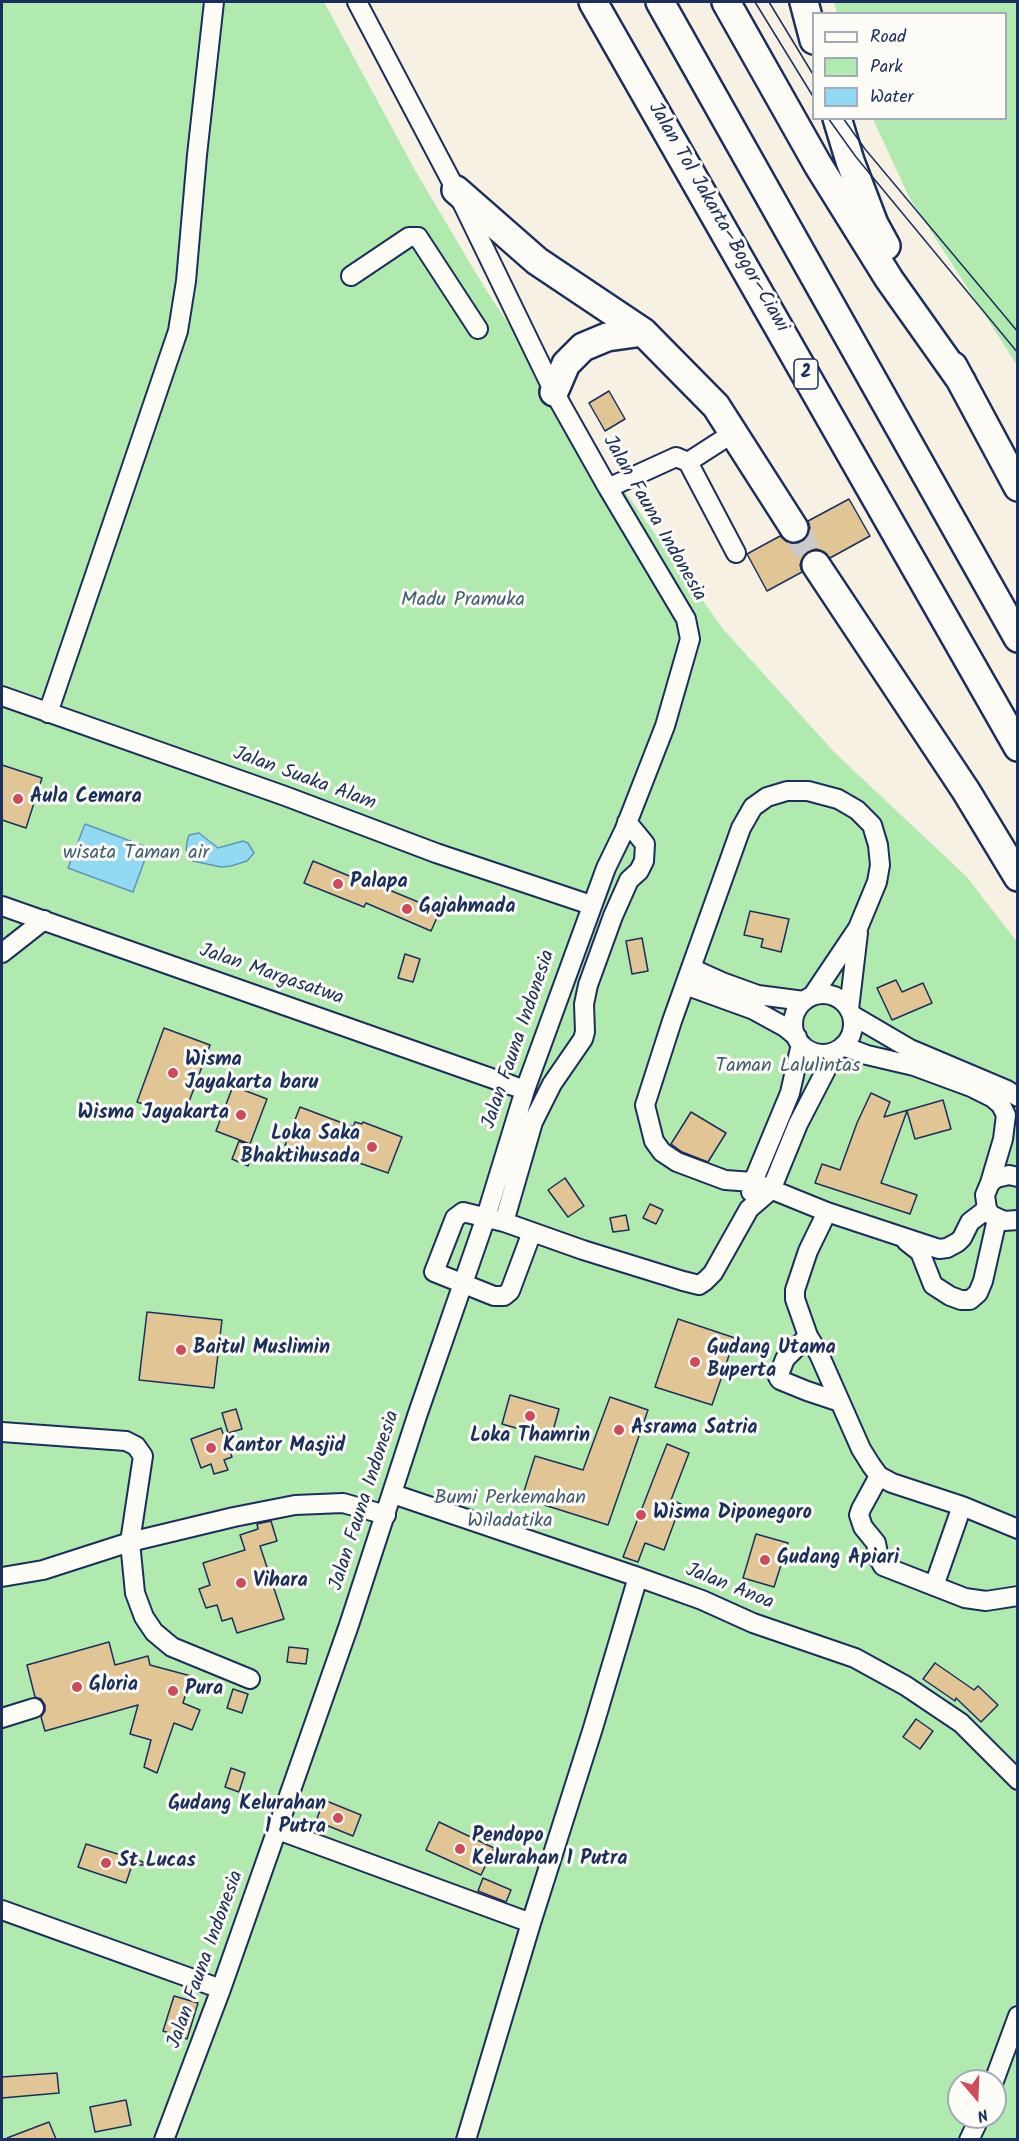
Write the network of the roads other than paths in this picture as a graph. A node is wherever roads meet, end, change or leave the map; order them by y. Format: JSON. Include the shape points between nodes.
{"nodes":[{"id":1,"x":214,"y":2,"type":"edge"},
{"id":2,"x":357,"y":2,"type":"edge"},
{"id":3,"x":593,"y":2,"type":"edge"},
{"id":4,"x":660,"y":2,"type":"edge"},
{"id":5,"x":726,"y":2,"type":"edge"},
{"id":6,"x":804,"y":2,"type":"edge"},
{"id":7,"x":812,"y":36,"type":"edge"},
{"id":8,"x":838,"y":120,"type":"edge"},
{"id":9,"x":456,"y":190,"type":"junction"},
{"id":10,"x":351,"y":276,"type":"dead end"},
{"id":11,"x":478,"y":329,"type":"dead end"},
{"id":12,"x":643,"y":332,"type":"junction"},
{"id":13,"x":962,"y":382,"type":"junction"},
{"id":14,"x":554,"y":392,"type":"junction"},
{"id":15,"x":976,"y":409,"type":"junction"},
{"id":16,"x":733,"y":433,"type":"junction"},
{"id":17,"x":688,"y":462,"type":"junction"},
{"id":18,"x":1017,"y":463,"type":"edge"},
{"id":19,"x":1017,"y":487,"type":"edge"},
{"id":20,"x":608,"y":488,"type":"junction"},
{"id":21,"x":794,"y":528,"type":"tunnel mouth"},
{"id":22,"x":736,"y":552,"type":"dead end"},
{"id":23,"x":816,"y":565,"type":"tunnel mouth"},
{"id":24,"x":1017,"y":638,"type":"edge"},
{"id":25,"x":2,"y":696,"type":"edge"},
{"id":26,"x":48,"y":713,"type":"junction"},
{"id":27,"x":1017,"y":747,"type":"edge"},
{"id":28,"x":627,"y":822,"type":"junction"},
{"id":29,"x":1017,"y":877,"type":"edge"},
{"id":30,"x":591,"y":905,"type":"junction"},
{"id":31,"x":2,"y":906,"type":"edge"},
{"id":32,"x":44,"y":920,"type":"junction"},
{"id":33,"x":858,"y":928,"type":"junction"},
{"id":34,"x":2,"y":953,"type":"edge"},
{"id":35,"x":688,"y":976,"type":"junction"},
{"id":36,"x":808,"y":998,"type":"junction"},
{"id":37,"x":851,"y":1012,"type":"junction"},
{"id":38,"x":799,"y":1041,"type":"junction"},
{"id":39,"x":838,"y":1049,"type":"junction"},
{"id":40,"x":525,"y":1090,"type":"junction"},
{"id":41,"x":1017,"y":1098,"type":"edge"},
{"id":42,"x":1017,"y":1174,"type":"edge"},
{"id":43,"x":753,"y":1182,"type":"junction"},
{"id":44,"x":990,"y":1183,"type":"junction"},
{"id":45,"x":771,"y":1190,"type":"junction"},
{"id":46,"x":749,"y":1209,"type":"junction"},
{"id":47,"x":827,"y":1212,"type":"junction"},
{"id":48,"x":992,"y":1214,"type":"junction"},
{"id":49,"x":486,"y":1217,"type":"junction"},
{"id":50,"x":1017,"y":1221,"type":"edge"},
{"id":51,"x":504,"y":1222,"type":"junction"},
{"id":52,"x":532,"y":1232,"type":"junction"},
{"id":53,"x":902,"y":1237,"type":"junction"},
{"id":54,"x":464,"y":1283,"type":"junction"},
{"id":55,"x":808,"y":1336,"type":"junction"},
{"id":56,"x":840,"y":1402,"type":"junction"},
{"id":57,"x":2,"y":1432,"type":"edge"},
{"id":58,"x":879,"y":1476,"type":"junction"},
{"id":59,"x":393,"y":1494,"type":"junction"},
{"id":60,"x":962,"y":1506,"type":"junction"},
{"id":61,"x":386,"y":1515,"type":"junction"},
{"id":62,"x":1017,"y":1529,"type":"edge"},
{"id":63,"x":130,"y":1542,"type":"junction"},
{"id":64,"x":2,"y":1577,"type":"edge"},
{"id":65,"x":638,"y":1577,"type":"junction"},
{"id":66,"x":934,"y":1586,"type":"junction"},
{"id":67,"x":1017,"y":1596,"type":"edge"},
{"id":68,"x":250,"y":1679,"type":"dead end"},
{"id":69,"x":34,"y":1708,"type":"dead end"},
{"id":70,"x":2,"y":1718,"type":"edge"},
{"id":71,"x":1017,"y":1780,"type":"edge"},
{"id":72,"x":278,"y":1830,"type":"junction"},
{"id":73,"x":2,"y":1910,"type":"edge"},
{"id":74,"x":531,"y":1923,"type":"junction"},
{"id":75,"x":221,"y":1989,"type":"junction"},
{"id":76,"x":1017,"y":2016,"type":"edge"},
{"id":77,"x":998,"y":2069,"type":"edge"},
{"id":78,"x":164,"y":2139,"type":"edge"},
{"id":79,"x":466,"y":2139,"type":"edge"}],
"edges":[{"from":1,"to":26,"type":"street","via":[[178,331]]},
{"from":2,"to":9,"type":"street","name":"Jalan Fauna Indonesia"},
{"from":3,"to":27,"type":"highway","name":"Jalan Tol Jakarta–Bogor–Ciawi","number":"2"},
{"from":4,"to":24,"type":"highway"},
{"from":5,"to":13,"type":"highway","via":[[830,184],[889,279]]},
{"from":6,"to":7,"type":"highway"},
{"from":8,"to":13,"type":"highway","via":[[874,224]]},
{"from":9,"to":12,"type":"highway","via":[[537,261]]},
{"from":9,"to":14,"type":"street","name":"Jalan Fauna Indonesia"},
{"from":10,"to":11,"type":"street","via":[[409,237],[418,237]]},
{"from":12,"to":14,"type":"highway","via":[[607,337],[584,347],[566,364]]},
{"from":12,"to":16,"type":"highway","via":[[716,406]]},
{"from":13,"to":15,"type":"highway"},
{"from":14,"to":20,"type":"street","name":"Jalan Fauna Indonesia"},
{"from":15,"to":18,"type":"highway"},
{"from":15,"to":19,"type":"highway"},
{"from":16,"to":17,"type":"street"},
{"from":16,"to":21,"type":"highway"},
{"from":17,"to":20,"type":"street","via":[[676,457]]},
{"from":17,"to":22,"type":"street"},
{"from":20,"to":28,"type":"street","name":"Jalan Fauna Indonesia","via":[[686,619],[690,639],[665,726]]},
{"from":23,"to":29,"type":"highway","via":[[966,791]]},
{"from":25,"to":26,"type":"street","name":"Jalan Suaka Alam"},
{"from":26,"to":30,"type":"street","name":"Jalan Suaka Alam"},
{"from":28,"to":30,"type":"street","name":"Jalan Fauna Indonesia"},
{"from":28,"to":51,"type":"street","via":[[645,844],[644,861],[629,880],[588,985],[583,1040],[552,1084],[533,1122]]},
{"from":30,"to":40,"type":"street","name":"Jalan Fauna Indonesia"},
{"from":31,"to":32,"type":"street","name":"Jalan Margasatwa"},
{"from":32,"to":34,"type":"street"},
{"from":32,"to":40,"type":"street","name":"Jalan Margasatwa"},
{"from":33,"to":35,"type":"street","via":[[880,865],[872,825],[838,799],[807,791],[787,791],[767,797],[753,807],[741,828]]},
{"from":33,"to":36,"type":"street"},
{"from":33,"to":37,"type":"street"},
{"from":35,"to":36,"type":"street","via":[[722,982],[758,995]]},
{"from":35,"to":38,"type":"street","via":[[785,1027]]},
{"from":35,"to":43,"type":"street","via":[[645,1106],[648,1124],[662,1152],[677,1162],[725,1180]]},
{"from":36,"to":37,"type":"street","via":[[834,996]]},
{"from":36,"to":38,"type":"street","via":[[793,1022]]},
{"from":37,"to":39,"type":"street","via":[[852,1032]]},
{"from":37,"to":41,"type":"street","via":[[910,1048],[997,1085]]},
{"from":38,"to":39,"type":"street","via":[[816,1053]]},
{"from":38,"to":43,"type":"street","via":[[790,1093]]},
{"from":39,"to":44,"type":"street","via":[[914,1066],[971,1087],[1001,1105],[1006,1115],[1003,1139]]},
{"from":39,"to":45,"type":"street","via":[[798,1124]]},
{"from":40,"to":49,"type":"street","name":"Jalan Fauna Indonesia"},
{"from":42,"to":44,"type":"street","via":[[1002,1175]]},
{"from":43,"to":45,"type":"street"},
{"from":43,"to":46,"type":"street"},
{"from":44,"to":48,"type":"street","via":[[985,1196]]},
{"from":45,"to":46,"type":"street"},
{"from":45,"to":47,"type":"street"},
{"from":46,"to":52,"type":"street","via":[[713,1273],[699,1284]]},
{"from":47,"to":53,"type":"street"},
{"from":47,"to":55,"type":"street","via":[[795,1290],[796,1307]]},
{"from":48,"to":50,"type":"street","via":[[1004,1221]]},
{"from":48,"to":53,"type":"street","via":[[970,1222],[962,1238],[947,1248]]},
{"from":48,"to":53,"type":"street","via":[[983,1281],[970,1300],[950,1296],[933,1285],[920,1252]]},
{"from":49,"to":51,"type":"street"},
{"from":49,"to":54,"type":"street","name":"Jalan Fauna Indonesia"},
{"from":49,"to":54,"type":"street","via":[[464,1212],[455,1218],[434,1272]]},
{"from":51,"to":52,"type":"street"},
{"from":52,"to":54,"type":"street","via":[[510,1291],[504,1296],[494,1296]]},
{"from":54,"to":59,"type":"street","name":"Jalan Fauna Indonesia"},
{"from":55,"to":56,"type":"street"},
{"from":55,"to":56,"type":"street","via":[[785,1359],[778,1377]]},
{"from":56,"to":58,"type":"street","via":[[861,1449]]},
{"from":57,"to":63,"type":"street","via":[[126,1441],[136,1446],[142,1456]]},
{"from":58,"to":60,"type":"street"},
{"from":58,"to":66,"type":"street","via":[[859,1515],[876,1543],[880,1563]]},
{"from":59,"to":61,"type":"street","name":"Jalan Fauna Indonesia"},
{"from":59,"to":65,"type":"street","name":"Jalan Anoa"},
{"from":60,"to":62,"type":"street"},
{"from":60,"to":66,"type":"street"},
{"from":61,"to":63,"type":"street","via":[[343,1503],[295,1505]]},
{"from":61,"to":72,"type":"street","name":"Jalan Fauna Indonesia"},
{"from":63,"to":64,"type":"street","via":[[43,1570]]},
{"from":63,"to":68,"type":"street","via":[[135,1593],[154,1632],[172,1647]]},
{"from":65,"to":71,"type":"street","name":"Jalan Anoa","via":[[881,1671],[961,1723]]},
{"from":65,"to":74,"type":"street"},
{"from":66,"to":67,"type":"street","via":[[986,1601]]},
{"from":69,"to":70,"type":"street"},
{"from":72,"to":74,"type":"street"},
{"from":72,"to":75,"type":"street","name":"Jalan Fauna Indonesia"},
{"from":73,"to":75,"type":"street"},
{"from":74,"to":79,"type":"street"},
{"from":75,"to":78,"type":"street","name":"Jalan Fauna Indonesia"},
{"from":76,"to":77,"type":"street"}]}
